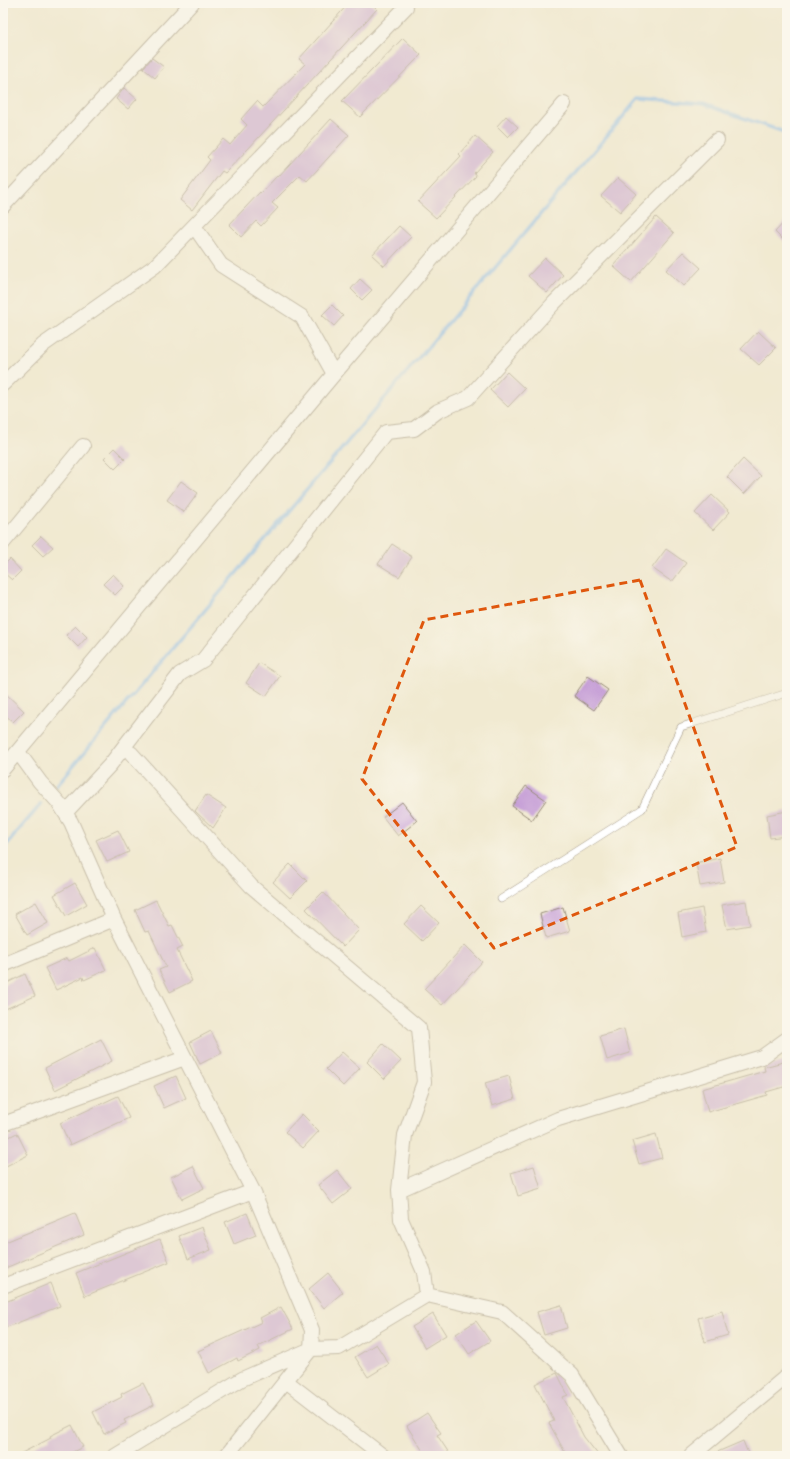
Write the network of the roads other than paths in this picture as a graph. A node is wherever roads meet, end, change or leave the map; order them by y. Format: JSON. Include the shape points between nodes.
{"nodes":[{"id":1,"x":192,"y":3,"type":"edge"},
{"id":2,"x":406,"y":7,"type":"dead end"},
{"id":3,"x":564,"y":104,"type":"dead end"},
{"id":4,"x":716,"y":140,"type":"dead end"},
{"id":5,"x":3,"y":206,"type":"edge"},
{"id":6,"x":194,"y":226,"type":"junction"},
{"id":7,"x":334,"y":374,"type":"junction"},
{"id":8,"x":3,"y":384,"type":"edge"},
{"id":9,"x":82,"y":446,"type":"dead end"},
{"id":10,"x":3,"y":543,"type":"edge"},
{"id":11,"x":787,"y":693,"type":"edge"},
{"id":12,"x":18,"y":752,"type":"junction"},
{"id":13,"x":131,"y":753,"type":"dead end"},
{"id":14,"x":3,"y":769,"type":"edge"},
{"id":15,"x":65,"y":813,"type":"junction"},
{"id":16,"x":501,"y":899,"type":"dead end"},
{"id":17,"x":114,"y":919,"type":"junction"},
{"id":18,"x":3,"y":965,"type":"edge"},
{"id":19,"x":787,"y":1039,"type":"edge"},
{"id":20,"x":186,"y":1058,"type":"junction"},
{"id":21,"x":3,"y":1124,"type":"edge"},
{"id":22,"x":399,"y":1190,"type":"junction"},
{"id":23,"x":252,"y":1191,"type":"junction"},
{"id":24,"x":3,"y":1286,"type":"edge"},
{"id":25,"x":426,"y":1294,"type":"junction"},
{"id":26,"x":311,"y":1349,"type":"junction"},
{"id":27,"x":787,"y":1376,"type":"edge"},
{"id":28,"x":286,"y":1381,"type":"junction"},
{"id":29,"x":115,"y":1456,"type":"edge"},
{"id":30,"x":226,"y":1456,"type":"edge"},
{"id":31,"x":383,"y":1456,"type":"edge"},
{"id":32,"x":621,"y":1456,"type":"edge"},
{"id":33,"x":691,"y":1456,"type":"edge"}],
"edges":[{"from":1,"to":5,"type":"street"},
{"from":2,"to":6,"type":"street"},
{"from":3,"to":7,"type":"street"},
{"from":4,"to":15,"type":"street","via":[[554,303],[468,398],[438,412],[414,429],[386,432],[203,660],[180,674],[110,765]]},
{"from":6,"to":7,"type":"street","via":[[221,265],[302,317]]},
{"from":6,"to":8,"type":"street","via":[[155,266],[43,345]]},
{"from":7,"to":12,"type":"street"},
{"from":9,"to":10,"type":"street"},
{"from":11,"to":16,"type":"lane","via":[[681,727],[642,809]]},
{"from":12,"to":14,"type":"street"},
{"from":12,"to":15,"type":"street"},
{"from":13,"to":22,"type":"street","via":[[251,886],[419,1028],[424,1082],[405,1135]]},
{"from":15,"to":17,"type":"street"},
{"from":17,"to":18,"type":"street"},
{"from":17,"to":20,"type":"street"},
{"from":19,"to":22,"type":"street","via":[[762,1057],[558,1119]]},
{"from":20,"to":21,"type":"street"},
{"from":20,"to":23,"type":"street"},
{"from":22,"to":25,"type":"street","via":[[401,1219],[424,1272]]},
{"from":23,"to":24,"type":"street"},
{"from":23,"to":26,"type":"street","via":[[312,1330]]},
{"from":25,"to":26,"type":"street","via":[[339,1348]]},
{"from":25,"to":32,"type":"street","via":[[502,1312],[572,1375]]},
{"from":26,"to":28,"type":"street"},
{"from":26,"to":29,"type":"street","via":[[242,1379]]},
{"from":27,"to":33,"type":"street"},
{"from":28,"to":30,"type":"street"},
{"from":28,"to":31,"type":"street"}]}
